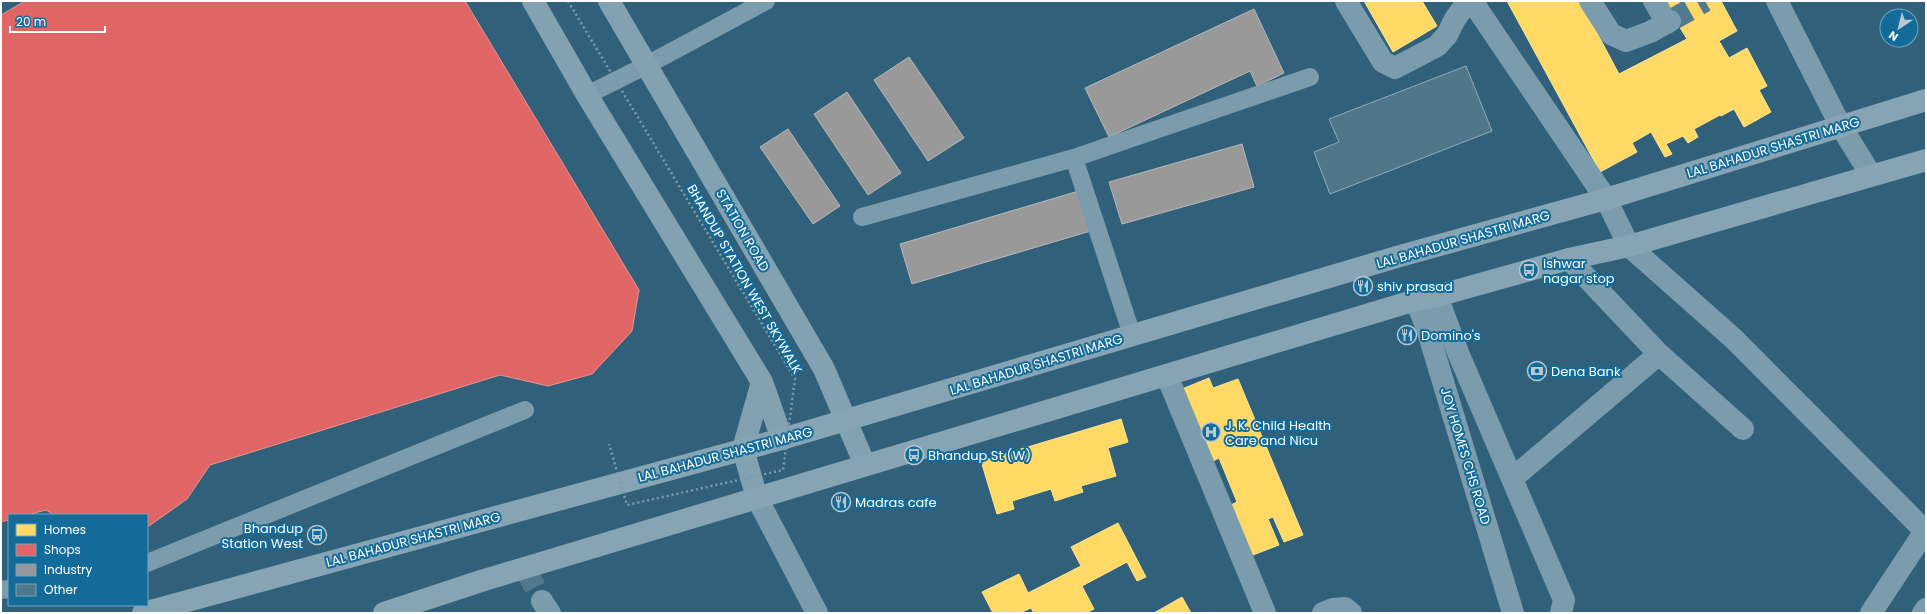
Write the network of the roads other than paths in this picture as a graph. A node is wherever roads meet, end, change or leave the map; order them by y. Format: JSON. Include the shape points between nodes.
{"nodes":[{"id":1,"x":533,"y":1,"type":"edge"},
{"id":2,"x":608,"y":1,"type":"edge"},
{"id":3,"x":766,"y":1,"type":"edge"},
{"id":4,"x":1346,"y":1,"type":"edge"},
{"id":5,"x":1468,"y":1,"type":"edge"},
{"id":6,"x":1472,"y":1,"type":"edge"},
{"id":7,"x":1590,"y":1,"type":"edge"},
{"id":8,"x":1654,"y":1,"type":"edge"},
{"id":9,"x":1776,"y":1,"type":"edge"},
{"id":10,"x":647,"y":65,"type":"junction"},
{"id":11,"x":1310,"y":77,"type":"dead end"},
{"id":12,"x":587,"y":94,"type":"junction"},
{"id":13,"x":1926,"y":100,"type":"edge"},
{"id":14,"x":1840,"y":125,"type":"junction"},
{"id":15,"x":1074,"y":158,"type":"junction"},
{"id":16,"x":1926,"y":160,"type":"edge"},
{"id":17,"x":1871,"y":175,"type":"junction"},
{"id":18,"x":1606,"y":199,"type":"junction"},
{"id":19,"x":862,"y":217,"type":"dead end"},
{"id":20,"x":1629,"y":246,"type":"junction"},
{"id":21,"x":1568,"y":259,"type":"junction"},
{"id":22,"x":1426,"y":298,"type":"junction"},
{"id":23,"x":1132,"y":335,"type":"junction"},
{"id":24,"x":1659,"y":354,"type":"junction"},
{"id":25,"x":1167,"y":376,"type":"junction"},
{"id":26,"x":762,"y":382,"type":"junction"},
{"id":27,"x":525,"y":410,"type":"dead end"},
{"id":28,"x":846,"y":420,"type":"junction"},
{"id":29,"x":1743,"y":429,"type":"dead end"},
{"id":30,"x":782,"y":439,"type":"junction"},
{"id":31,"x":744,"y":449,"type":"junction"},
{"id":32,"x":866,"y":465,"type":"junction"},
{"id":33,"x":1513,"y":478,"type":"junction"},
{"id":34,"x":758,"y":498,"type":"junction"},
{"id":35,"x":1925,"y":531,"type":"edge"},
{"id":36,"x":148,"y":563,"type":"edge"},
{"id":37,"x":1926,"y":609,"type":"edge"},
{"id":38,"x":143,"y":613,"type":"edge"},
{"id":39,"x":384,"y":613,"type":"edge"},
{"id":40,"x":817,"y":613,"type":"edge"},
{"id":41,"x":1265,"y":613,"type":"edge"},
{"id":42,"x":1323,"y":613,"type":"edge"},
{"id":43,"x":1351,"y":613,"type":"edge"},
{"id":44,"x":1513,"y":613,"type":"edge"},
{"id":45,"x":1561,"y":613,"type":"edge"},
{"id":46,"x":1871,"y":613,"type":"edge"},
{"id":47,"x":1922,"y":613,"type":"edge"}],
"edges":[{"from":1,"to":12,"type":"street"},
{"from":2,"to":10,"type":"street","name":"STATION ROAD"},
{"from":3,"to":10,"type":"lane"},
{"from":4,"to":5,"type":"street","via":[[1383,62],[1395,68],[1437,46]]},
{"from":6,"to":18,"type":"street"},
{"from":7,"to":8,"type":"street","via":[[1611,34],[1626,41],[1668,22]]},
{"from":9,"to":14,"type":"street"},
{"from":10,"to":12,"type":"lane"},
{"from":10,"to":28,"type":"street","name":"STATION ROAD","via":[[824,369]]},
{"from":11,"to":15,"type":"lane"},
{"from":12,"to":26,"type":"street"},
{"from":13,"to":14,"type":"main road","name":"LAL BAHADUR SHASTRI MARG"},
{"from":14,"to":17,"type":"street"},
{"from":14,"to":18,"type":"main road","name":"LAL BAHADUR SHASTRI MARG"},
{"from":15,"to":19,"type":"lane"},
{"from":15,"to":23,"type":"lane"},
{"from":16,"to":17,"type":"main road"},
{"from":17,"to":20,"type":"main road"},
{"from":18,"to":20,"type":"street"},
{"from":18,"to":23,"type":"main road","name":"LAL BAHADUR SHASTRI MARG","via":[[1400,256]]},
{"from":20,"to":21,"type":"main road"},
{"from":20,"to":35,"type":"street","via":[[1734,339]]},
{"from":21,"to":22,"type":"main road"},
{"from":21,"to":24,"type":"street"},
{"from":22,"to":25,"type":"main road"},
{"from":22,"to":33,"type":"street","via":[[1459,355]]},
{"from":22,"to":44,"type":"street","name":"JOY HOMES CHS ROAD","via":[[1428,332]]},
{"from":23,"to":28,"type":"main road","name":"LAL BAHADUR SHASTRI MARG"},
{"from":24,"to":29,"type":"street"},
{"from":24,"to":33,"type":"street"},
{"from":25,"to":32,"type":"main road"},
{"from":25,"to":41,"type":"street"},
{"from":26,"to":30,"type":"street"},
{"from":26,"to":31,"type":"street"},
{"from":27,"to":36,"type":"lane"},
{"from":28,"to":30,"type":"main road","name":"LAL BAHADUR SHASTRI MARG"},
{"from":28,"to":32,"type":"street","name":"STATION ROAD"},
{"from":30,"to":31,"type":"main road","name":"LAL BAHADUR SHASTRI MARG"},
{"from":31,"to":34,"type":"street"},
{"from":31,"to":38,"type":"main road","name":"LAL BAHADUR SHASTRI MARG"},
{"from":32,"to":34,"type":"main road"},
{"from":33,"to":45,"type":"street","via":[[1564,600]]},
{"from":34,"to":39,"type":"main road","via":[[481,581]]},
{"from":34,"to":40,"type":"street"},
{"from":35,"to":46,"type":"street"},
{"from":37,"to":47,"type":"street"},
{"from":42,"to":43,"type":"street","via":[[1345,608]]}]}
